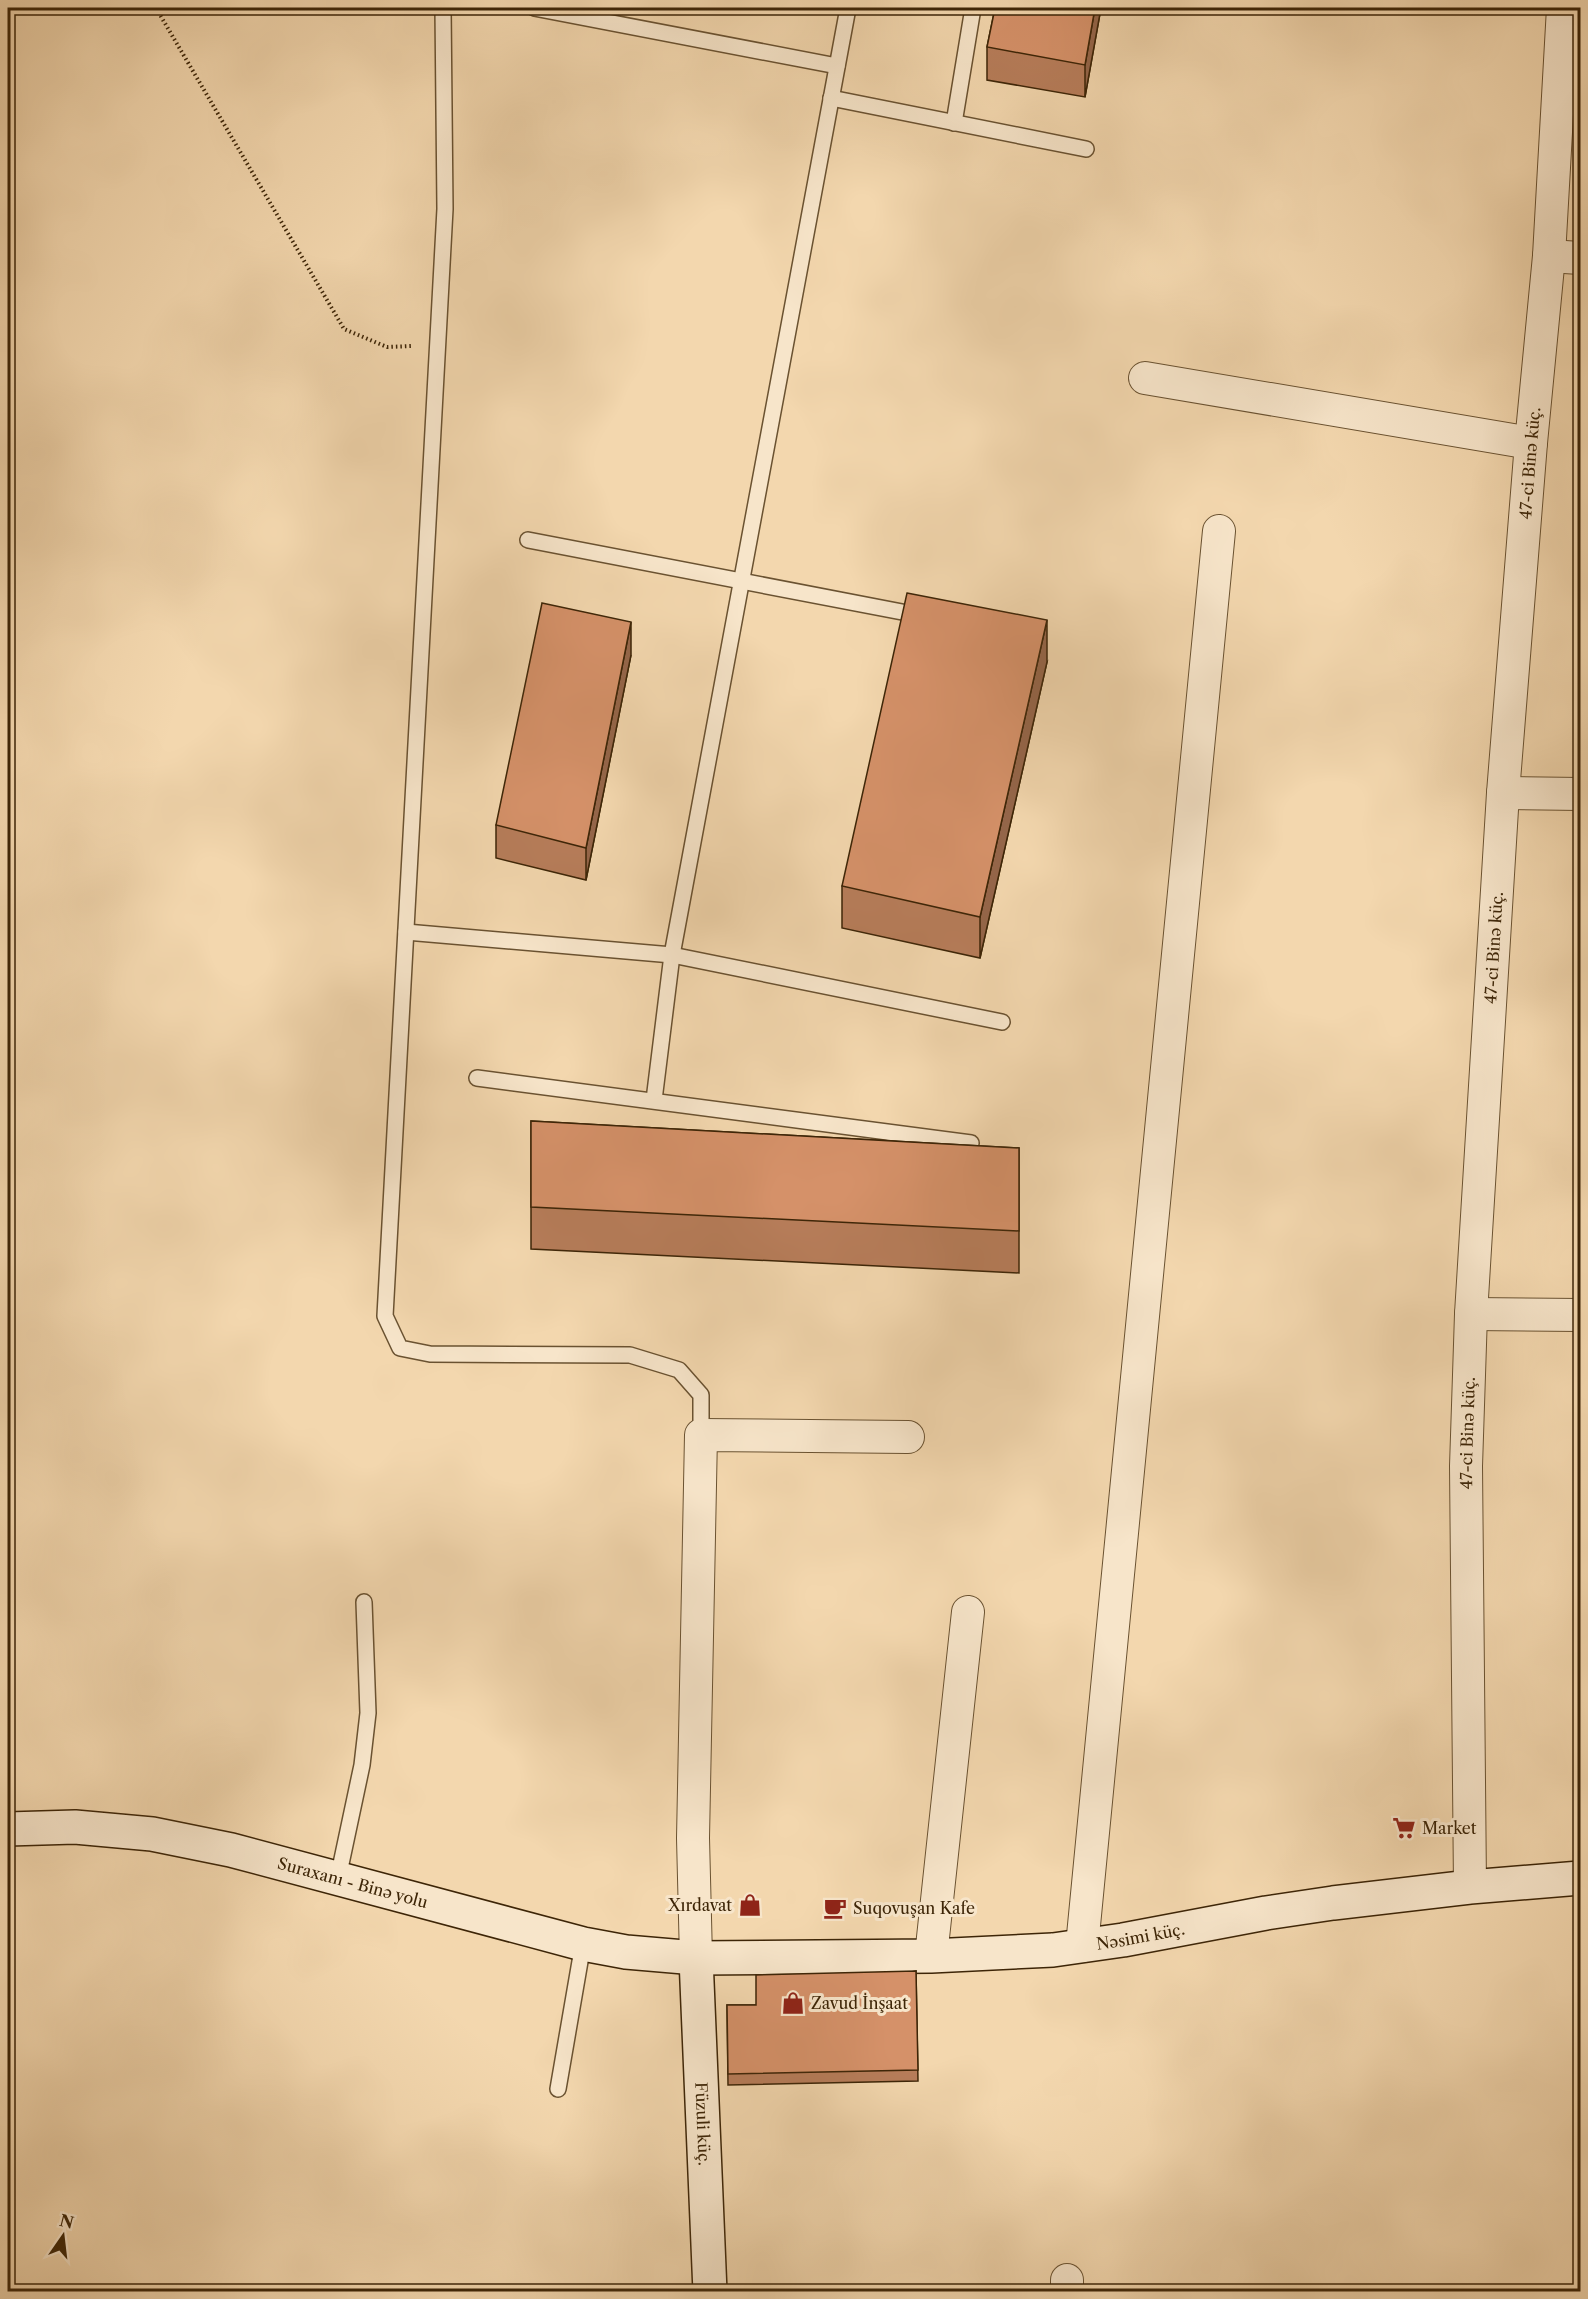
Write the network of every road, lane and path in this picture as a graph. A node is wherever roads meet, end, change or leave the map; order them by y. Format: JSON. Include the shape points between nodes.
{"nodes":[{"id":1,"x":156,"y":8,"type":"edge"},
{"id":2,"x":443,"y":8,"type":"edge"},
{"id":3,"x":534,"y":8,"type":"edge"},
{"id":4,"x":848,"y":8,"type":"edge"},
{"id":5,"x":973,"y":8,"type":"edge"},
{"id":6,"x":1563,"y":8,"type":"edge"},
{"id":7,"x":837,"y":66,"type":"junction"},
{"id":8,"x":831,"y":98,"type":"junction"},
{"id":9,"x":954,"y":123,"type":"junction"},
{"id":10,"x":1086,"y":149,"type":"dead end"},
{"id":11,"x":1550,"y":256,"type":"junction"},
{"id":12,"x":1581,"y":258,"type":"edge"},
{"id":13,"x":438,"y":343,"type":"junction"},
{"id":14,"x":1145,"y":378,"type":"dead end"},
{"id":15,"x":1532,"y":443,"type":"junction"},
{"id":16,"x":1219,"y":531,"type":"dead end"},
{"id":17,"x":528,"y":540,"type":"dead end"},
{"id":18,"x":741,"y":581,"type":"junction"},
{"id":19,"x":938,"y":619,"type":"edge"},
{"id":20,"x":1503,"y":793,"type":"junction"},
{"id":21,"x":1581,"y":794,"type":"edge"},
{"id":22,"x":406,"y":932,"type":"junction"},
{"id":23,"x":672,"y":955,"type":"junction"},
{"id":24,"x":1002,"y":1022,"type":"dead end"},
{"id":25,"x":477,"y":1078,"type":"dead end"},
{"id":26,"x":654,"y":1100,"type":"junction"},
{"id":27,"x":971,"y":1143,"type":"edge"},
{"id":28,"x":1472,"y":1314,"type":"junction"},
{"id":29,"x":1581,"y":1315,"type":"edge"},
{"id":30,"x":701,"y":1435,"type":"junction"},
{"id":31,"x":908,"y":1437,"type":"dead end"},
{"id":32,"x":364,"y":1602,"type":"dead end"},
{"id":33,"x":968,"y":1612,"type":"dead end"},
{"id":34,"x":8,"y":1829,"type":"edge"},
{"id":35,"x":338,"y":1878,"type":"junction"},
{"id":36,"x":1581,"y":1878,"type":"edge"},
{"id":37,"x":1470,"y":1887,"type":"junction"},
{"id":38,"x":583,"y":1944,"type":"junction"},
{"id":39,"x":1082,"y":1946,"type":"junction"},
{"id":40,"x":931,"y":1956,"type":"junction"},
{"id":41,"x":696,"y":1958,"type":"junction"},
{"id":42,"x":558,"y":2089,"type":"dead end"},
{"id":43,"x":710,"y":2292,"type":"edge"}],
"edges":[{"from":1,"to":13,"type":"path","via":[[344,329],[387,348]]},
{"from":2,"to":13,"type":"lane","via":[[445,209]]},
{"from":3,"to":7,"type":"lane"},
{"from":4,"to":7,"type":"lane"},
{"from":5,"to":9,"type":"lane"},
{"from":6,"to":11,"type":"street","name":"47-ci Binə küç."},
{"from":7,"to":8,"type":"lane"},
{"from":8,"to":9,"type":"lane"},
{"from":8,"to":18,"type":"lane"},
{"from":9,"to":10,"type":"lane"},
{"from":11,"to":12,"type":"street"},
{"from":11,"to":15,"type":"street","name":"47-ci Binə küç."},
{"from":13,"to":22,"type":"lane"},
{"from":14,"to":15,"type":"street"},
{"from":15,"to":20,"type":"street","name":"47-ci Binə küç."},
{"from":16,"to":39,"type":"street"},
{"from":17,"to":18,"type":"lane"},
{"from":18,"to":19,"type":"lane"},
{"from":18,"to":23,"type":"lane"},
{"from":20,"to":21,"type":"street"},
{"from":20,"to":28,"type":"street","name":"47-ci Binə küç."},
{"from":22,"to":23,"type":"lane"},
{"from":22,"to":30,"type":"lane","via":[[385,1316],[400,1348],[430,1354],[630,1355],[679,1370],[700,1395]]},
{"from":23,"to":24,"type":"lane"},
{"from":23,"to":26,"type":"lane"},
{"from":25,"to":26,"type":"lane"},
{"from":26,"to":27,"type":"lane"},
{"from":28,"to":29,"type":"street"},
{"from":28,"to":37,"type":"street","name":"47-ci Binə küç.","via":[[1466,1466]]},
{"from":30,"to":31,"type":"street"},
{"from":30,"to":41,"type":"street","via":[[693,1838]]},
{"from":32,"to":35,"type":"lane","via":[[368,1713],[362,1765]]},
{"from":33,"to":40,"type":"street"},
{"from":34,"to":35,"type":"street","name":"Suraxanı - Binə yolu","via":[[75,1827],[152,1834]]},
{"from":35,"to":38,"type":"street","name":"Suraxanı - Binə yolu"},
{"from":36,"to":37,"type":"street","name":"Nəsimi küç."},
{"from":37,"to":39,"type":"street","name":"Nəsimi küç.","via":[[1266,1913]]},
{"from":38,"to":41,"type":"street","name":"Suraxanı - Binə yolu"},
{"from":38,"to":42,"type":"lane"},
{"from":39,"to":40,"type":"street","name":"Nəsimi küç."},
{"from":40,"to":41,"type":"street","name":"Nəsimi küç."},
{"from":41,"to":43,"type":"street","name":"Füzuli küç."}]}
